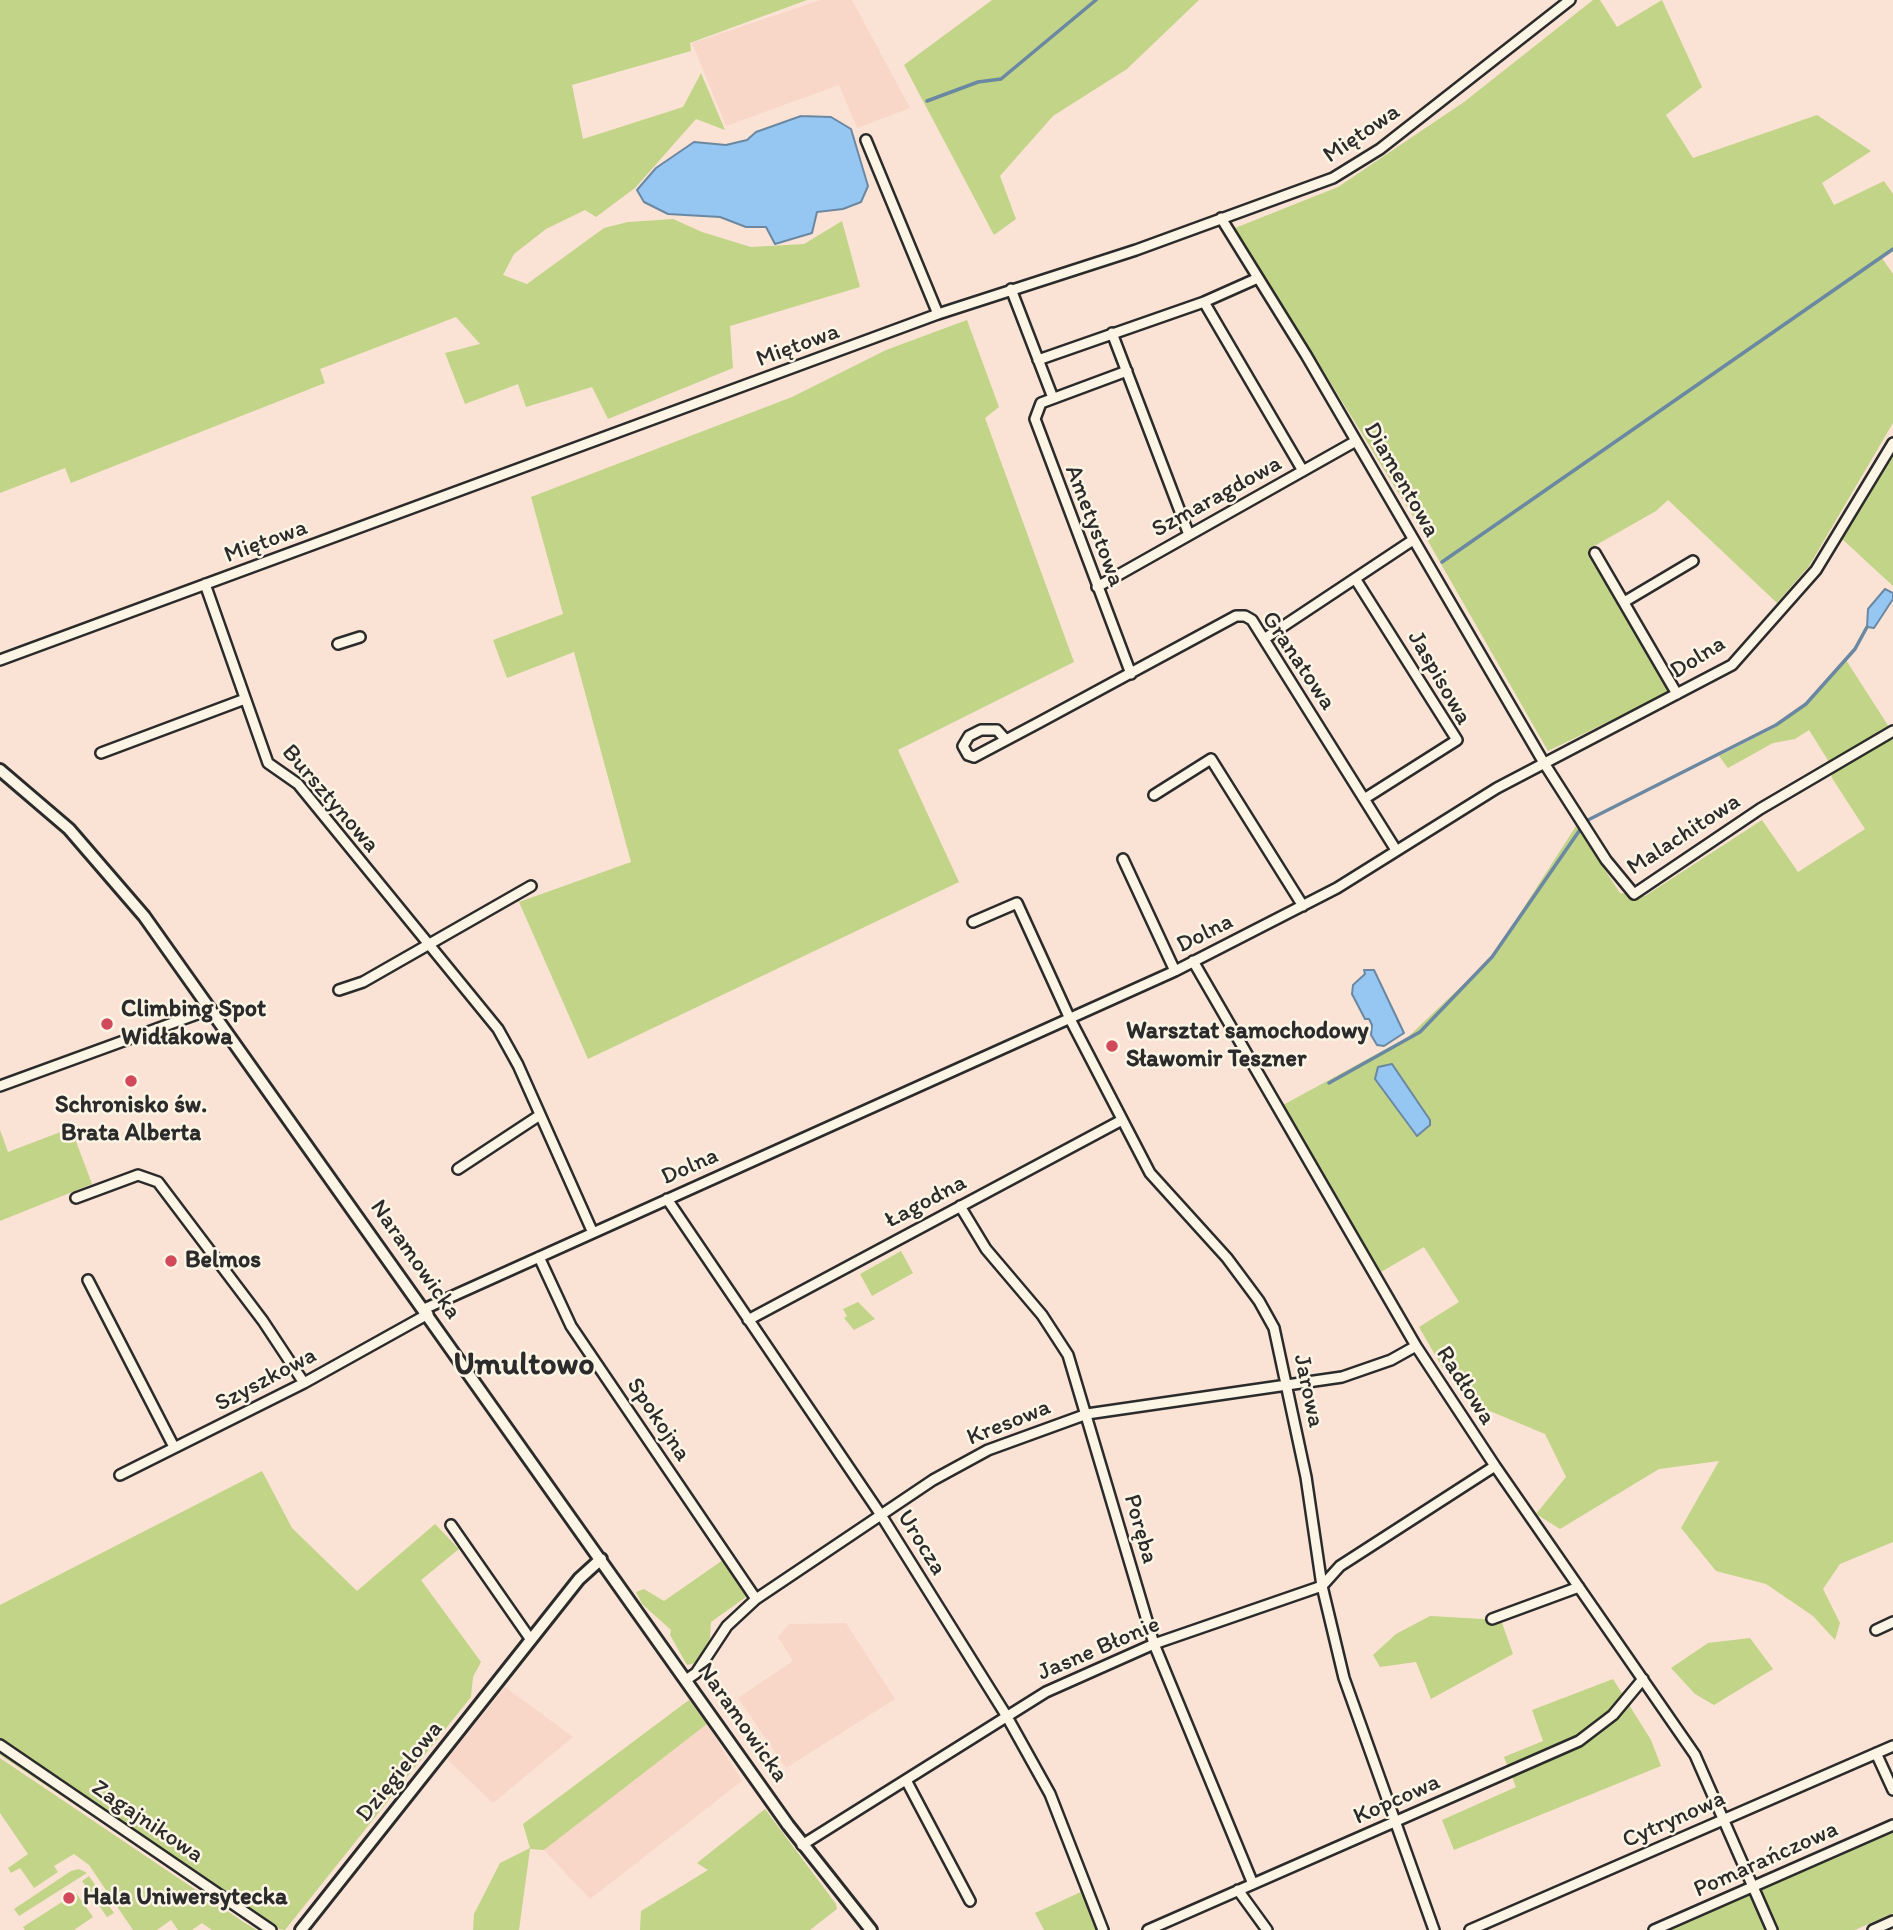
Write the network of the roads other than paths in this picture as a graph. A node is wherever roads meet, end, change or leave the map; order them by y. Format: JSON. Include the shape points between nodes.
{"nodes":[{"id":1,"x":1570,"y":0,"type":"edge"},
{"id":2,"x":866,"y":140,"type":"dead end"},
{"id":3,"x":1221,"y":218,"type":"junction"},
{"id":4,"x":1258,"y":278,"type":"junction"},
{"id":5,"x":1011,"y":289,"type":"junction"},
{"id":6,"x":1204,"y":302,"type":"junction"},
{"id":7,"x":938,"y":314,"type":"junction"},
{"id":8,"x":1112,"y":333,"type":"junction"},
{"id":9,"x":1038,"y":360,"type":"junction"},
{"id":10,"x":1127,"y":371,"type":"junction"},
{"id":11,"x":1053,"y":398,"type":"junction"},
{"id":12,"x":1356,"y":441,"type":"junction"},
{"id":13,"x":1893,"y":443,"type":"edge"},
{"id":14,"x":1303,"y":471,"type":"junction"},
{"id":15,"x":1189,"y":535,"type":"junction"},
{"id":16,"x":1413,"y":540,"type":"junction"},
{"id":17,"x":1595,"y":553,"type":"dead end"},
{"id":18,"x":1693,"y":561,"type":"dead end"},
{"id":19,"x":1356,"y":580,"type":"junction"},
{"id":20,"x":205,"y":584,"type":"junction"},
{"id":21,"x":1097,"y":587,"type":"junction"},
{"id":22,"x":1624,"y":602,"type":"junction"},
{"id":23,"x":360,"y":637,"type":"dead end"},
{"id":24,"x":1264,"y":639,"type":"junction"},
{"id":25,"x":338,"y":644,"type":"dead end"},
{"id":26,"x":0,"y":660,"type":"edge"},
{"id":27,"x":1131,"y":674,"type":"junction"},
{"id":28,"x":1677,"y":694,"type":"junction"},
{"id":29,"x":245,"y":699,"type":"junction"},
{"id":30,"x":1893,"y":731,"type":"edge"},
{"id":31,"x":1006,"y":740,"type":"dead end"},
{"id":32,"x":101,"y":753,"type":"dead end"},
{"id":33,"x":1544,"y":763,"type":"junction"},
{"id":34,"x":0,"y":770,"type":"edge"},
{"id":35,"x":1154,"y":794,"type":"dead end"},
{"id":36,"x":1364,"y":799,"type":"junction"},
{"id":37,"x":1396,"y":850,"type":"junction"},
{"id":38,"x":1123,"y":859,"type":"dead end"},
{"id":39,"x":531,"y":886,"type":"dead end"},
{"id":40,"x":1303,"y":906,"type":"junction"},
{"id":41,"x":973,"y":922,"type":"dead end"},
{"id":42,"x":429,"y":943,"type":"junction"},
{"id":43,"x":1194,"y":961,"type":"junction"},
{"id":44,"x":1175,"y":971,"type":"junction"},
{"id":45,"x":339,"y":990,"type":"dead end"},
{"id":46,"x":211,"y":1009,"type":"junction"},
{"id":47,"x":1070,"y":1019,"type":"junction"},
{"id":48,"x":0,"y":1086,"type":"edge"},
{"id":49,"x":540,"y":1115,"type":"junction"},
{"id":50,"x":1122,"y":1120,"type":"junction"},
{"id":51,"x":458,"y":1169,"type":"dead end"},
{"id":52,"x":76,"y":1198,"type":"dead end"},
{"id":53,"x":667,"y":1199,"type":"junction"},
{"id":54,"x":960,"y":1206,"type":"junction"},
{"id":55,"x":593,"y":1233,"type":"junction"},
{"id":56,"x":539,"y":1257,"type":"junction"},
{"id":57,"x":88,"y":1280,"type":"dead end"},
{"id":58,"x":426,"y":1311,"type":"junction"},
{"id":59,"x":748,"y":1320,"type":"junction"},
{"id":60,"x":1416,"y":1346,"type":"junction"},
{"id":61,"x":304,"y":1383,"type":"junction"},
{"id":62,"x":1287,"y":1387,"type":"junction"},
{"id":63,"x":1087,"y":1414,"type":"junction"},
{"id":64,"x":174,"y":1447,"type":"junction"},
{"id":65,"x":1494,"y":1466,"type":"junction"},
{"id":66,"x":120,"y":1475,"type":"dead end"},
{"id":67,"x":881,"y":1515,"type":"junction"},
{"id":68,"x":451,"y":1525,"type":"dead end"},
{"id":69,"x":601,"y":1559,"type":"junction"},
{"id":70,"x":1322,"y":1586,"type":"junction"},
{"id":71,"x":1579,"y":1587,"type":"junction"},
{"id":72,"x":756,"y":1599,"type":"junction"},
{"id":73,"x":1492,"y":1619,"type":"dead end"},
{"id":74,"x":1893,"y":1622,"type":"edge"},
{"id":75,"x":1876,"y":1630,"type":"dead end"},
{"id":76,"x":531,"y":1640,"type":"junction"},
{"id":77,"x":1154,"y":1644,"type":"junction"},
{"id":78,"x":1643,"y":1679,"type":"junction"},
{"id":79,"x":686,"y":1680,"type":"junction"},
{"id":80,"x":1006,"y":1715,"type":"junction"},
{"id":81,"x":0,"y":1745,"type":"edge"},
{"id":82,"x":1893,"y":1746,"type":"edge"},
{"id":83,"x":1877,"y":1753,"type":"junction"},
{"id":84,"x":906,"y":1780,"type":"junction"},
{"id":85,"x":1893,"y":1790,"type":"edge"},
{"id":86,"x":1723,"y":1819,"type":"junction"},
{"id":87,"x":1394,"y":1823,"type":"junction"},
{"id":88,"x":1893,"y":1825,"type":"edge"},
{"id":89,"x":803,"y":1845,"type":"junction"},
{"id":90,"x":1253,"y":1884,"type":"junction"},
{"id":91,"x":1753,"y":1887,"type":"junction"},
{"id":92,"x":1238,"y":1890,"type":"junction"},
{"id":93,"x":970,"y":1901,"type":"dead end"},
{"id":94,"x":1893,"y":1921,"type":"edge"},
{"id":95,"x":271,"y":1930,"type":"edge"},
{"id":96,"x":301,"y":1930,"type":"edge"},
{"id":97,"x":871,"y":1930,"type":"edge"},
{"id":98,"x":1103,"y":1930,"type":"edge"},
{"id":99,"x":1148,"y":1930,"type":"edge"},
{"id":100,"x":1267,"y":1930,"type":"edge"},
{"id":101,"x":1434,"y":1930,"type":"edge"},
{"id":102,"x":1470,"y":1930,"type":"edge"},
{"id":103,"x":1654,"y":1930,"type":"edge"},
{"id":104,"x":1772,"y":1930,"type":"edge"},
{"id":105,"x":1873,"y":1930,"type":"edge"}],
"edges":[{"from":1,"to":3,"type":"street","name":"Miętowa","via":[[1355,167]]},
{"from":2,"to":7,"type":"street"},
{"from":3,"to":4,"type":"street","name":"Diamentowa"},
{"from":3,"to":5,"type":"street","name":"Miętowa"},
{"from":4,"to":6,"type":"street"},
{"from":4,"to":12,"type":"street","name":"Diamentowa"},
{"from":5,"to":7,"type":"street","name":"Miętowa"},
{"from":5,"to":9,"type":"street"},
{"from":6,"to":8,"type":"street"},
{"from":6,"to":14,"type":"street"},
{"from":7,"to":20,"type":"street","name":"Miętowa"},
{"from":8,"to":9,"type":"street"},
{"from":8,"to":10,"type":"street"},
{"from":9,"to":11,"type":"street"},
{"from":10,"to":11,"type":"street"},
{"from":10,"to":15,"type":"street"},
{"from":11,"to":21,"type":"street","name":"Ametystowa","via":[[1041,403],[1035,426]]},
{"from":12,"to":14,"type":"street","name":"Szmaragdowa"},
{"from":12,"to":16,"type":"street","name":"Diamentowa"},
{"from":13,"to":28,"type":"street","name":"Dolna","via":[[1816,570],[1732,665]]},
{"from":14,"to":15,"type":"street","name":"Szmaragdowa"},
{"from":15,"to":21,"type":"street","name":"Szmaragdowa"},
{"from":16,"to":19,"type":"street"},
{"from":16,"to":33,"type":"street","name":"Diamentowa"},
{"from":17,"to":22,"type":"street"},
{"from":18,"to":22,"type":"street"},
{"from":19,"to":24,"type":"street"},
{"from":19,"to":36,"type":"street","name":"Jaspisowa","via":[[1457,740]]},
{"from":20,"to":26,"type":"street","name":"Miętowa"},
{"from":20,"to":29,"type":"street","name":"Bursztynowa"},
{"from":21,"to":27,"type":"street","name":"Ametystowa"},
{"from":22,"to":28,"type":"street"},
{"from":23,"to":25,"type":"street"},
{"from":24,"to":27,"type":"street","name":"Granatowa","via":[[1252,620],[1237,616]]},
{"from":24,"to":36,"type":"street","name":"Granatowa"},
{"from":27,"to":31,"type":"street","name":"Granatowa"},
{"from":28,"to":33,"type":"street","name":"Dolna"},
{"from":29,"to":32,"type":"street"},
{"from":29,"to":42,"type":"street","name":"Bursztynowa","via":[[268,763],[298,784]]},
{"from":30,"to":33,"type":"street","name":"Malachitowa","via":[[1759,809],[1634,894],[1606,860]]},
{"from":33,"to":37,"type":"street","name":"Dolna"},
{"from":34,"to":46,"type":"street","name":"Naramowicka","via":[[50,810],[109,872]]},
{"from":35,"to":40,"type":"street","via":[[1211,759]]},
{"from":36,"to":37,"type":"street","name":"Granatowa"},
{"from":37,"to":40,"type":"street","name":"Dolna"},
{"from":38,"to":44,"type":"street"},
{"from":39,"to":42,"type":"street"},
{"from":40,"to":43,"type":"street","name":"Dolna"},
{"from":41,"to":47,"type":"street","name":"Jarowa","via":[[1017,903]]},
{"from":42,"to":45,"type":"street","via":[[363,982]]},
{"from":42,"to":49,"type":"street","name":"Bursztynowa","via":[[498,1029]]},
{"from":43,"to":44,"type":"street","name":"Dolna"},
{"from":43,"to":60,"type":"street","name":"Radłowa"},
{"from":44,"to":47,"type":"street","name":"Dolna"},
{"from":46,"to":48,"type":"street"},
{"from":46,"to":58,"type":"street","name":"Naramowicka"},
{"from":47,"to":50,"type":"street","name":"Jarowa"},
{"from":47,"to":53,"type":"street","name":"Dolna"},
{"from":49,"to":51,"type":"street"},
{"from":49,"to":55,"type":"street","name":"Bursztynowa"},
{"from":50,"to":54,"type":"street","name":"Łagodna"},
{"from":50,"to":62,"type":"street","name":"Jarowa","via":[[1156,1181],[1217,1246],[1259,1301],[1274,1328]]},
{"from":52,"to":61,"type":"street","via":[[138,1175],[158,1182]]},
{"from":53,"to":55,"type":"street","name":"Dolna"},
{"from":53,"to":59,"type":"street","name":"Urocza"},
{"from":54,"to":59,"type":"street","name":"Łagodna"},
{"from":54,"to":63,"type":"street","name":"Poręba","via":[[986,1249],[1060,1339]]},
{"from":55,"to":56,"type":"street","name":"Dolna"},
{"from":56,"to":58,"type":"street","name":"Dolna"},
{"from":56,"to":72,"type":"street","name":"Spokojna","via":[[571,1326]]},
{"from":57,"to":64,"type":"street"},
{"from":58,"to":61,"type":"street","name":"Szyszkowa"},
{"from":58,"to":69,"type":"street","name":"Naramowicka"},
{"from":59,"to":67,"type":"street","name":"Urocza"},
{"from":60,"to":62,"type":"street","name":"Kresowa","via":[[1342,1377]]},
{"from":60,"to":65,"type":"street","name":"Radłowa"},
{"from":61,"to":64,"type":"street","name":"Szyszkowa"},
{"from":62,"to":63,"type":"street","name":"Kresowa"},
{"from":62,"to":70,"type":"street","name":"Jarowa"},
{"from":63,"to":67,"type":"street","name":"Kresowa","via":[[988,1450]]},
{"from":63,"to":77,"type":"street","name":"Poręba"},
{"from":64,"to":66,"type":"street","name":"Szyszkowa"},
{"from":65,"to":70,"type":"street","via":[[1340,1566]]},
{"from":65,"to":71,"type":"street","name":"Radłowa"},
{"from":67,"to":72,"type":"street","name":"Kresowa"},
{"from":67,"to":80,"type":"street","name":"Urocza"},
{"from":68,"to":76,"type":"street"},
{"from":69,"to":76,"type":"street","name":"Dzięgielowa"},
{"from":69,"to":79,"type":"street","name":"Naramowicka"},
{"from":70,"to":77,"type":"street","name":"Jasne Błonie"},
{"from":70,"to":87,"type":"street","name":"Jarowa","via":[[1344,1678]]},
{"from":71,"to":73,"type":"street"},
{"from":71,"to":78,"type":"street","name":"Radłowa"},
{"from":72,"to":79,"type":"street","name":"Kresowa","via":[[727,1626],[696,1673]]},
{"from":74,"to":75,"type":"street"},
{"from":76,"to":96,"type":"street","name":"Dzięgielowa"},
{"from":77,"to":80,"type":"street","name":"Jasne Błonie"},
{"from":77,"to":90,"type":"street","name":"Poręba"},
{"from":78,"to":86,"type":"street","name":"Radłowa","via":[[1695,1755]]},
{"from":78,"to":87,"type":"street","name":"Kopcowa","via":[[1613,1714],[1579,1741]]},
{"from":79,"to":89,"type":"street","name":"Naramowicka"},
{"from":80,"to":84,"type":"street","name":"Jasne Błonie"},
{"from":80,"to":98,"type":"street","name":"Urocza","via":[[1050,1794]]},
{"from":81,"to":95,"type":"street","name":"Zagajnikowa"},
{"from":82,"to":83,"type":"street","name":"Cytrynowa"},
{"from":83,"to":85,"type":"street"},
{"from":83,"to":86,"type":"street","name":"Cytrynowa"},
{"from":84,"to":89,"type":"street","name":"Jasne Błonie"},
{"from":84,"to":93,"type":"street"},
{"from":86,"to":91,"type":"street","name":"Radłowa"},
{"from":86,"to":102,"type":"street","name":"Cytrynowa"},
{"from":87,"to":90,"type":"street","name":"Kopcowa"},
{"from":87,"to":101,"type":"street","name":"Jarowa"},
{"from":88,"to":91,"type":"street","name":"Pomarańczowa"},
{"from":89,"to":97,"type":"street","name":"Naramowicka"},
{"from":90,"to":92,"type":"street","name":"Kopcowa"},
{"from":91,"to":103,"type":"street","name":"Pomarańczowa"},
{"from":91,"to":104,"type":"street","name":"Radłowa"},
{"from":92,"to":99,"type":"street","name":"Kopcowa"},
{"from":92,"to":100,"type":"street"},
{"from":94,"to":105,"type":"street"}]}
